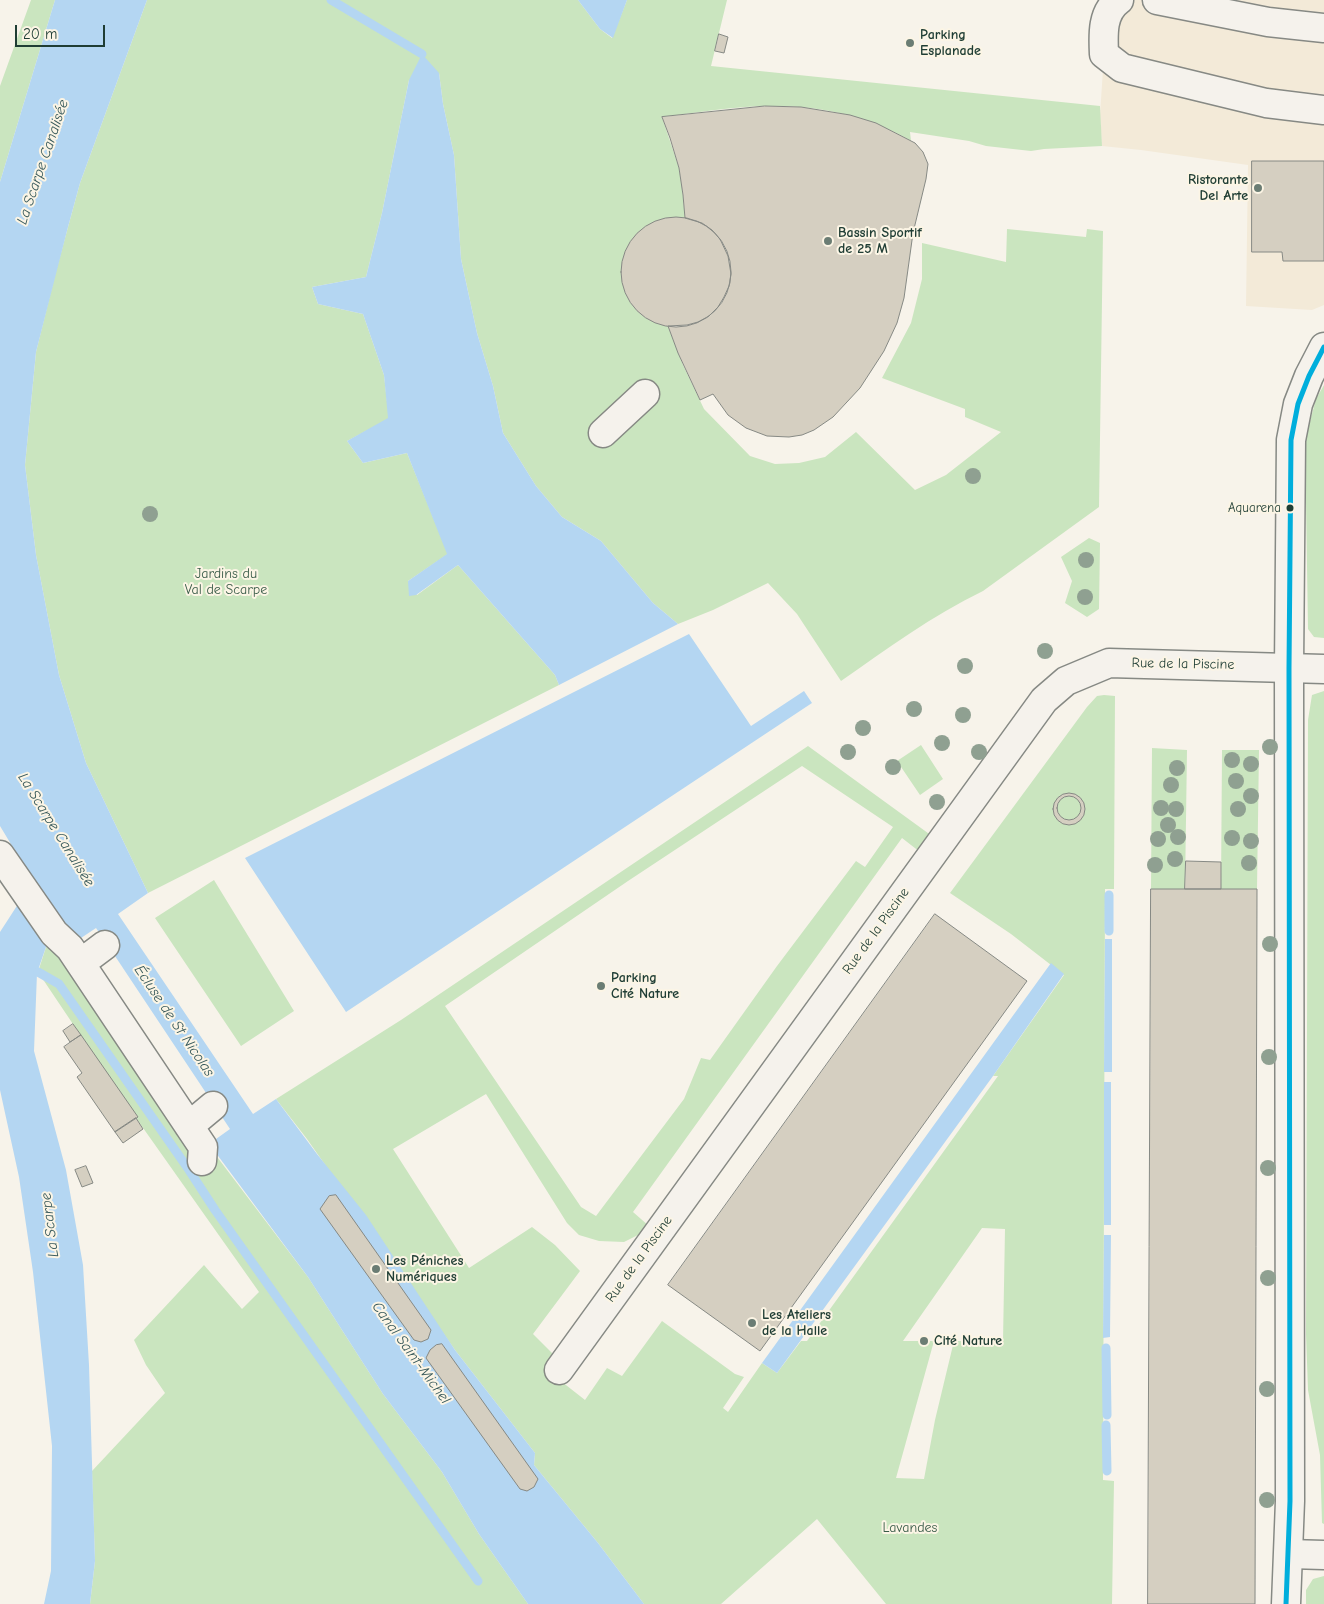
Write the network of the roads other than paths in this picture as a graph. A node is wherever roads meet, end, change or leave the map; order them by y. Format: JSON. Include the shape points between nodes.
{"nodes":[{"id":1,"x":1119,"y":0,"type":"edge"},
{"id":2,"x":1157,"y":0,"type":"edge"},
{"id":3,"x":1324,"y":28,"type":"edge"},
{"id":4,"x":1324,"y":110,"type":"edge"},
{"id":5,"x":1324,"y":347,"type":"edge"},
{"id":6,"x":645,"y":394,"type":"dead end"},
{"id":7,"x":603,"y":433,"type":"dead end"},
{"id":8,"x":1290,"y":668,"type":"junction"},
{"id":9,"x":1324,"y":669,"type":"edge"},
{"id":10,"x":0,"y":855,"type":"edge"},
{"id":11,"x":105,"y":945,"type":"dead end"},
{"id":12,"x":68,"y":948,"type":"junction"},
{"id":13,"x":213,"y":1106,"type":"dead end"},
{"id":14,"x":559,"y":1370,"type":"dead end"},
{"id":15,"x":1289,"y":1554,"type":"junction"},
{"id":16,"x":1324,"y":1555,"type":"edge"},
{"id":17,"x":1286,"y":1604,"type":"edge"}],
"edges":[{"from":1,"to":4,"type":"street","via":[[1107,14],[1103,35],[1104,54],[1122,68],[1266,103]]},
{"from":2,"to":3,"type":"street","via":[[1268,22]]},
{"from":5,"to":8,"type":"street","via":[[1298,404],[1291,440]]},
{"from":6,"to":7,"type":"street"},
{"from":8,"to":9,"type":"street","name":"Rue de la Piscine"},
{"from":8,"to":14,"type":"street","name":"Rue de la Piscine","via":[[1109,663],[1066,681],[1044,700]]},
{"from":8,"to":15,"type":"street"},
{"from":10,"to":12,"type":"street"},
{"from":11,"to":12,"type":"street"},
{"from":12,"to":13,"type":"street","via":[[198,1145]]},
{"from":15,"to":16,"type":"street"},
{"from":15,"to":17,"type":"street"}]}
